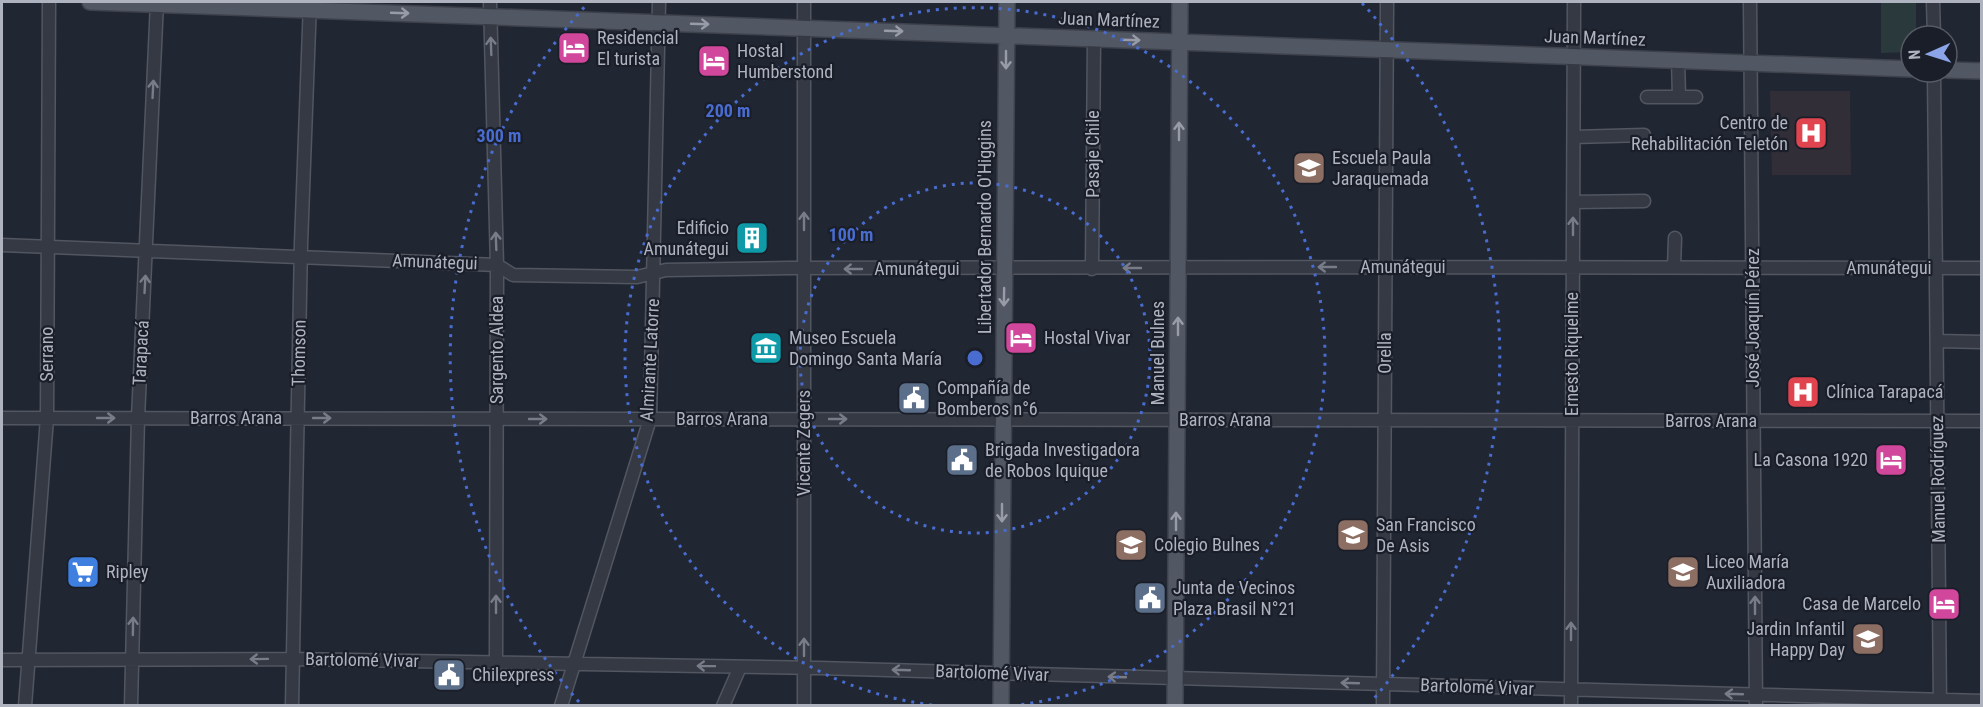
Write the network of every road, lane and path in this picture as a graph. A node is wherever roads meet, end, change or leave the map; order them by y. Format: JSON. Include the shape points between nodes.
{"nodes":[{"id":1,"x":49,"y":2,"type":"edge"},
{"id":2,"x":90,"y":2,"type":"edge"},
{"id":3,"x":659,"y":2,"type":"edge"},
{"id":4,"x":804,"y":2,"type":"edge"},
{"id":5,"x":1007,"y":2,"type":"edge"},
{"id":6,"x":1180,"y":2,"type":"edge"},
{"id":7,"x":1387,"y":2,"type":"edge"},
{"id":8,"x":1574,"y":2,"type":"edge"},
{"id":9,"x":1750,"y":2,"type":"edge"},
{"id":10,"x":1933,"y":2,"type":"edge"},
{"id":11,"x":157,"y":3,"type":"edge"},
{"id":12,"x":310,"y":6,"type":"edge"},
{"id":13,"x":490,"y":9,"type":"edge"},
{"id":14,"x":658,"y":23,"type":"junction"},
{"id":15,"x":1934,"y":24,"type":"edge"},
{"id":16,"x":804,"y":28,"type":"junction"},
{"id":17,"x":1006,"y":35,"type":"junction"},
{"id":18,"x":1094,"y":39,"type":"junction"},
{"id":19,"x":1180,"y":42,"type":"junction"},
{"id":20,"x":1387,"y":49,"type":"junction"},
{"id":21,"x":1574,"y":56,"type":"junction"},
{"id":22,"x":1678,"y":60,"type":"junction"},
{"id":23,"x":1751,"y":63,"type":"junction"},
{"id":24,"x":1899,"y":69,"type":"edge"},
{"id":25,"x":1959,"y":70,"type":"edge"},
{"id":26,"x":1982,"y":71,"type":"edge"},
{"id":27,"x":1934,"y":84,"type":"edge"},
{"id":28,"x":1679,"y":97,"type":"junction"},
{"id":29,"x":1696,"y":97,"type":"dead end"},
{"id":30,"x":1647,"y":98,"type":"dead end"},
{"id":31,"x":1644,"y":135,"type":"dead end"},
{"id":32,"x":1574,"y":137,"type":"junction"},
{"id":33,"x":1644,"y":201,"type":"dead end"},
{"id":34,"x":1573,"y":202,"type":"junction"},
{"id":35,"x":1675,"y":238,"type":"dead end"},
{"id":36,"x":2,"y":245,"type":"edge"},
{"id":37,"x":48,"y":247,"type":"junction"},
{"id":38,"x":146,"y":251,"type":"junction"},
{"id":39,"x":301,"y":257,"type":"junction"},
{"id":40,"x":497,"y":265,"type":"junction"},
{"id":41,"x":1385,"y":267,"type":"junction"},
{"id":42,"x":1573,"y":267,"type":"junction"},
{"id":43,"x":1674,"y":267,"type":"junction"},
{"id":44,"x":804,"y":268,"type":"junction"},
{"id":45,"x":1178,"y":268,"type":"junction"},
{"id":46,"x":1753,"y":268,"type":"junction"},
{"id":47,"x":1936,"y":268,"type":"junction"},
{"id":48,"x":1982,"y":268,"type":"edge"},
{"id":49,"x":1004,"y":269,"type":"junction"},
{"id":50,"x":1092,"y":269,"type":"junction"},
{"id":51,"x":653,"y":272,"type":"junction"},
{"id":52,"x":1937,"y":341,"type":"junction"},
{"id":53,"x":1982,"y":342,"type":"edge"},
{"id":54,"x":2,"y":418,"type":"edge"},
{"id":55,"x":47,"y":418,"type":"junction"},
{"id":56,"x":138,"y":418,"type":"junction"},
{"id":57,"x":298,"y":418,"type":"junction"},
{"id":58,"x":496,"y":419,"type":"junction"},
{"id":59,"x":650,"y":419,"type":"junction"},
{"id":60,"x":804,"y":419,"type":"junction"},
{"id":61,"x":1003,"y":420,"type":"junction"},
{"id":62,"x":1177,"y":420,"type":"junction"},
{"id":63,"x":1384,"y":420,"type":"junction"},
{"id":64,"x":1572,"y":420,"type":"junction"},
{"id":65,"x":1754,"y":421,"type":"junction"},
{"id":66,"x":1937,"y":421,"type":"junction"},
{"id":67,"x":1982,"y":421,"type":"edge"},
{"id":68,"x":293,"y":659,"type":"junction"},
{"id":69,"x":2,"y":660,"type":"edge"},
{"id":70,"x":29,"y":660,"type":"junction"},
{"id":71,"x":133,"y":660,"type":"junction"},
{"id":72,"x":496,"y":662,"type":"junction"},
{"id":73,"x":575,"y":663,"type":"junction"},
{"id":74,"x":740,"y":667,"type":"junction"},
{"id":75,"x":804,"y":668,"type":"junction"},
{"id":76,"x":1001,"y":674,"type":"junction"},
{"id":77,"x":1175,"y":678,"type":"junction"},
{"id":78,"x":1384,"y":684,"type":"junction"},
{"id":79,"x":1571,"y":689,"type":"junction"},
{"id":80,"x":1756,"y":700,"type":"edge"},
{"id":81,"x":1982,"y":701,"type":"edge"},
{"id":82,"x":1940,"y":703,"type":"edge"},
{"id":83,"x":25,"y":705,"type":"edge"},
{"id":84,"x":131,"y":705,"type":"edge"},
{"id":85,"x":292,"y":705,"type":"edge"},
{"id":86,"x":561,"y":705,"type":"edge"},
{"id":87,"x":723,"y":705,"type":"edge"},
{"id":88,"x":804,"y":705,"type":"edge"},
{"id":89,"x":1001,"y":705,"type":"edge"},
{"id":90,"x":1175,"y":705,"type":"edge"},
{"id":91,"x":1383,"y":705,"type":"edge"},
{"id":92,"x":1571,"y":705,"type":"edge"}],
"edges":[{"from":1,"to":37,"type":"street","name":"Serrano"},
{"from":2,"to":11,"type":"main road","name":"Juan Martínez"},
{"from":3,"to":14,"type":"street","name":"Almirante Latorre"},
{"from":4,"to":16,"type":"street","name":"Vicente Zegers"},
{"from":5,"to":17,"type":"main road","name":"Libertador Bernardo O'Higgins"},
{"from":6,"to":19,"type":"main road","name":"Manuel Bulnes"},
{"from":7,"to":20,"type":"street","name":"Orella"},
{"from":8,"to":21,"type":"street","name":"Ernesto Riquelme"},
{"from":9,"to":23,"type":"street","name":"José Joaquín Pérez"},
{"from":10,"to":15,"type":"street"},
{"from":11,"to":12,"type":"main road","name":"Juan Martínez"},
{"from":38,"to":11,"type":"street","name":"Tarapacá","one_way":true},
{"from":12,"to":13,"type":"main road","name":"Juan Martínez","one_way":true},
{"from":12,"to":39,"type":"street","name":"Thomson"},
{"from":13,"to":14,"type":"main road","name":"Juan Martínez"},
{"from":40,"to":13,"type":"street","name":"Sargento Aldea","one_way":true},
{"from":14,"to":16,"type":"main road","name":"Juan Martínez","one_way":true},
{"from":14,"to":51,"type":"street","name":"Almirante Latorre"},
{"from":16,"to":17,"type":"main road","name":"Juan Martínez","one_way":true},
{"from":44,"to":16,"type":"street","name":"Vicente Zegers","one_way":true},
{"from":17,"to":18,"type":"main road","name":"Juan Martínez"},
{"from":17,"to":49,"type":"main road","name":"Libertador Bernardo O'Higgins","one_way":true},
{"from":18,"to":19,"type":"main road","name":"Juan Martínez","one_way":true},
{"from":18,"to":50,"type":"street","name":"Pasaje Chile"},
{"from":19,"to":20,"type":"main road","name":"Juan Martínez"},
{"from":45,"to":19,"type":"main road","name":"Manuel Bulnes","one_way":true},
{"from":20,"to":21,"type":"main road","name":"Juan Martínez"},
{"from":20,"to":41,"type":"street","name":"Orella"},
{"from":21,"to":22,"type":"main road","name":"Juan Martínez"},
{"from":21,"to":32,"type":"street","name":"Ernesto Riquelme"},
{"from":22,"to":23,"type":"main road","name":"Juan Martínez"},
{"from":22,"to":28,"type":"street"},
{"from":23,"to":24,"type":"main road","name":"Juan Martínez"},
{"from":23,"to":46,"type":"street","name":"José Joaquín Pérez"},
{"from":25,"to":26,"type":"main road"},
{"from":27,"to":47,"type":"street","name":"Manuel Rodríguez"},
{"from":28,"to":29,"type":"street"},
{"from":28,"to":30,"type":"street"},
{"from":31,"to":32,"type":"street"},
{"from":32,"to":34,"type":"street","name":"Ernesto Riquelme"},
{"from":33,"to":34,"type":"street"},
{"from":42,"to":34,"type":"street","name":"Ernesto Riquelme","one_way":true},
{"from":35,"to":43,"type":"street"},
{"from":36,"to":37,"type":"street","name":"Amunátegui"},
{"from":37,"to":38,"type":"street","name":"Amunátegui"},
{"from":37,"to":55,"type":"street","name":"Serrano"},
{"from":38,"to":39,"type":"street","name":"Amunátegui"},
{"from":56,"to":38,"type":"street","name":"Tarapacá","one_way":true},
{"from":39,"to":40,"type":"street","name":"Amunátegui"},
{"from":39,"to":57,"type":"street","name":"Thomson"},
{"from":40,"to":51,"type":"street","name":"Amunátegui","via":[[513,275],[637,277]]},
{"from":40,"to":58,"type":"street","name":"Sargento Aldea"},
{"from":41,"to":42,"type":"street","name":"Amunátegui"},
{"from":41,"to":45,"type":"street","name":"Amunátegui","one_way":true},
{"from":41,"to":63,"type":"street","name":"Orella"},
{"from":42,"to":43,"type":"street","name":"Amunátegui"},
{"from":42,"to":64,"type":"street","name":"Ernesto Riquelme"},
{"from":43,"to":46,"type":"street","name":"Amunátegui"},
{"from":49,"to":44,"type":"street","name":"Amunátegui","one_way":true},
{"from":44,"to":51,"type":"street","name":"Amunátegui"},
{"from":44,"to":60,"type":"street","name":"Vicente Zegers"},
{"from":45,"to":50,"type":"street","name":"Amunátegui","one_way":true},
{"from":62,"to":45,"type":"main road","name":"Manuel Bulnes","one_way":true},
{"from":46,"to":47,"type":"street","name":"Amunátegui"},
{"from":46,"to":65,"type":"street","name":"José Joaquín Pérez"},
{"from":47,"to":48,"type":"street","name":"Amunátegui"},
{"from":47,"to":52,"type":"street","name":"Manuel Rodríguez"},
{"from":49,"to":50,"type":"street","name":"Amunátegui"},
{"from":49,"to":61,"type":"main road","name":"Libertador Bernardo O'Higgins","one_way":true},
{"from":51,"to":59,"type":"street","name":"Almirante Latorre"},
{"from":52,"to":53,"type":"street"},
{"from":52,"to":66,"type":"street","name":"Manuel Rodríguez"},
{"from":54,"to":55,"type":"street","name":"Barros Arana"},
{"from":55,"to":56,"type":"street","name":"Barros Arana","one_way":true},
{"from":55,"to":70,"type":"street","name":"Serrano"},
{"from":56,"to":57,"type":"street","name":"Barros Arana"},
{"from":71,"to":56,"type":"street","name":"Tarapacá","one_way":true},
{"from":57,"to":58,"type":"street","name":"Barros Arana","one_way":true},
{"from":57,"to":68,"type":"street","name":"Thomson"},
{"from":58,"to":59,"type":"street","name":"Barros Arana","one_way":true},
{"from":72,"to":58,"type":"street","name":"Sargento Aldea","one_way":true},
{"from":59,"to":60,"type":"street","name":"Barros Arana"},
{"from":59,"to":73,"type":"street","name":"Almirante Latorre"},
{"from":60,"to":61,"type":"street","name":"Barros Arana","one_way":true},
{"from":75,"to":60,"type":"street","name":"Vicente Zegers","one_way":true},
{"from":61,"to":62,"type":"street","name":"Barros Arana"},
{"from":61,"to":76,"type":"main road","name":"Libertador Bernardo O'Higgins","one_way":true},
{"from":62,"to":63,"type":"street","name":"Barros Arana"},
{"from":77,"to":62,"type":"main road","name":"Manuel Bulnes","one_way":true},
{"from":63,"to":64,"type":"street","name":"Barros Arana"},
{"from":63,"to":78,"type":"street","name":"Orella"},
{"from":64,"to":65,"type":"street","name":"Barros Arana"},
{"from":79,"to":64,"type":"street","name":"Ernesto Riquelme","one_way":true},
{"from":65,"to":66,"type":"street","name":"Barros Arana"},
{"from":80,"to":65,"type":"street","name":"José Joaquín Pérez","one_way":true},
{"from":66,"to":67,"type":"street","name":"Barros Arana"},
{"from":66,"to":82,"type":"street","name":"Manuel Rodríguez"},
{"from":68,"to":71,"type":"street","name":"Bartolomé Vivar","one_way":true},
{"from":68,"to":72,"type":"street","name":"Bartolomé Vivar"},
{"from":68,"to":85,"type":"street","name":"Thomson"},
{"from":69,"to":70,"type":"street","name":"Bartolomé Vivar"},
{"from":70,"to":71,"type":"street","name":"Bartolomé Vivar"},
{"from":70,"to":83,"type":"street","name":"Serrano"},
{"from":71,"to":84,"type":"street","name":"Tarapacá"},
{"from":72,"to":73,"type":"street","name":"Bartolomé Vivar"},
{"from":74,"to":73,"type":"street","name":"Bartolomé Vivar","one_way":true},
{"from":73,"to":86,"type":"street","name":"Almirante Latorre"},
{"from":74,"to":75,"type":"street","name":"Bartolomé Vivar"},
{"from":74,"to":87,"type":"street"},
{"from":76,"to":75,"type":"street","name":"Bartolomé Vivar","one_way":true},
{"from":75,"to":88,"type":"street","name":"Vicente Zegers"},
{"from":77,"to":76,"type":"street","name":"Bartolomé Vivar","one_way":true},
{"from":76,"to":89,"type":"main road","name":"Libertador Bernardo O'Higgins"},
{"from":78,"to":77,"type":"street","name":"Bartolomé Vivar","one_way":true},
{"from":77,"to":90,"type":"main road","name":"Manuel Bulnes"},
{"from":78,"to":79,"type":"street","name":"Bartolomé Vivar"},
{"from":78,"to":91,"type":"street","name":"Orella"},
{"from":80,"to":79,"type":"street","name":"Bartolomé Vivar","one_way":true},
{"from":79,"to":92,"type":"street","name":"Ernesto Riquelme"},
{"from":80,"to":82,"type":"street","name":"Bartolomé Vivar"},
{"from":81,"to":82,"type":"street","name":"Bartolomé Vivar"}]}
